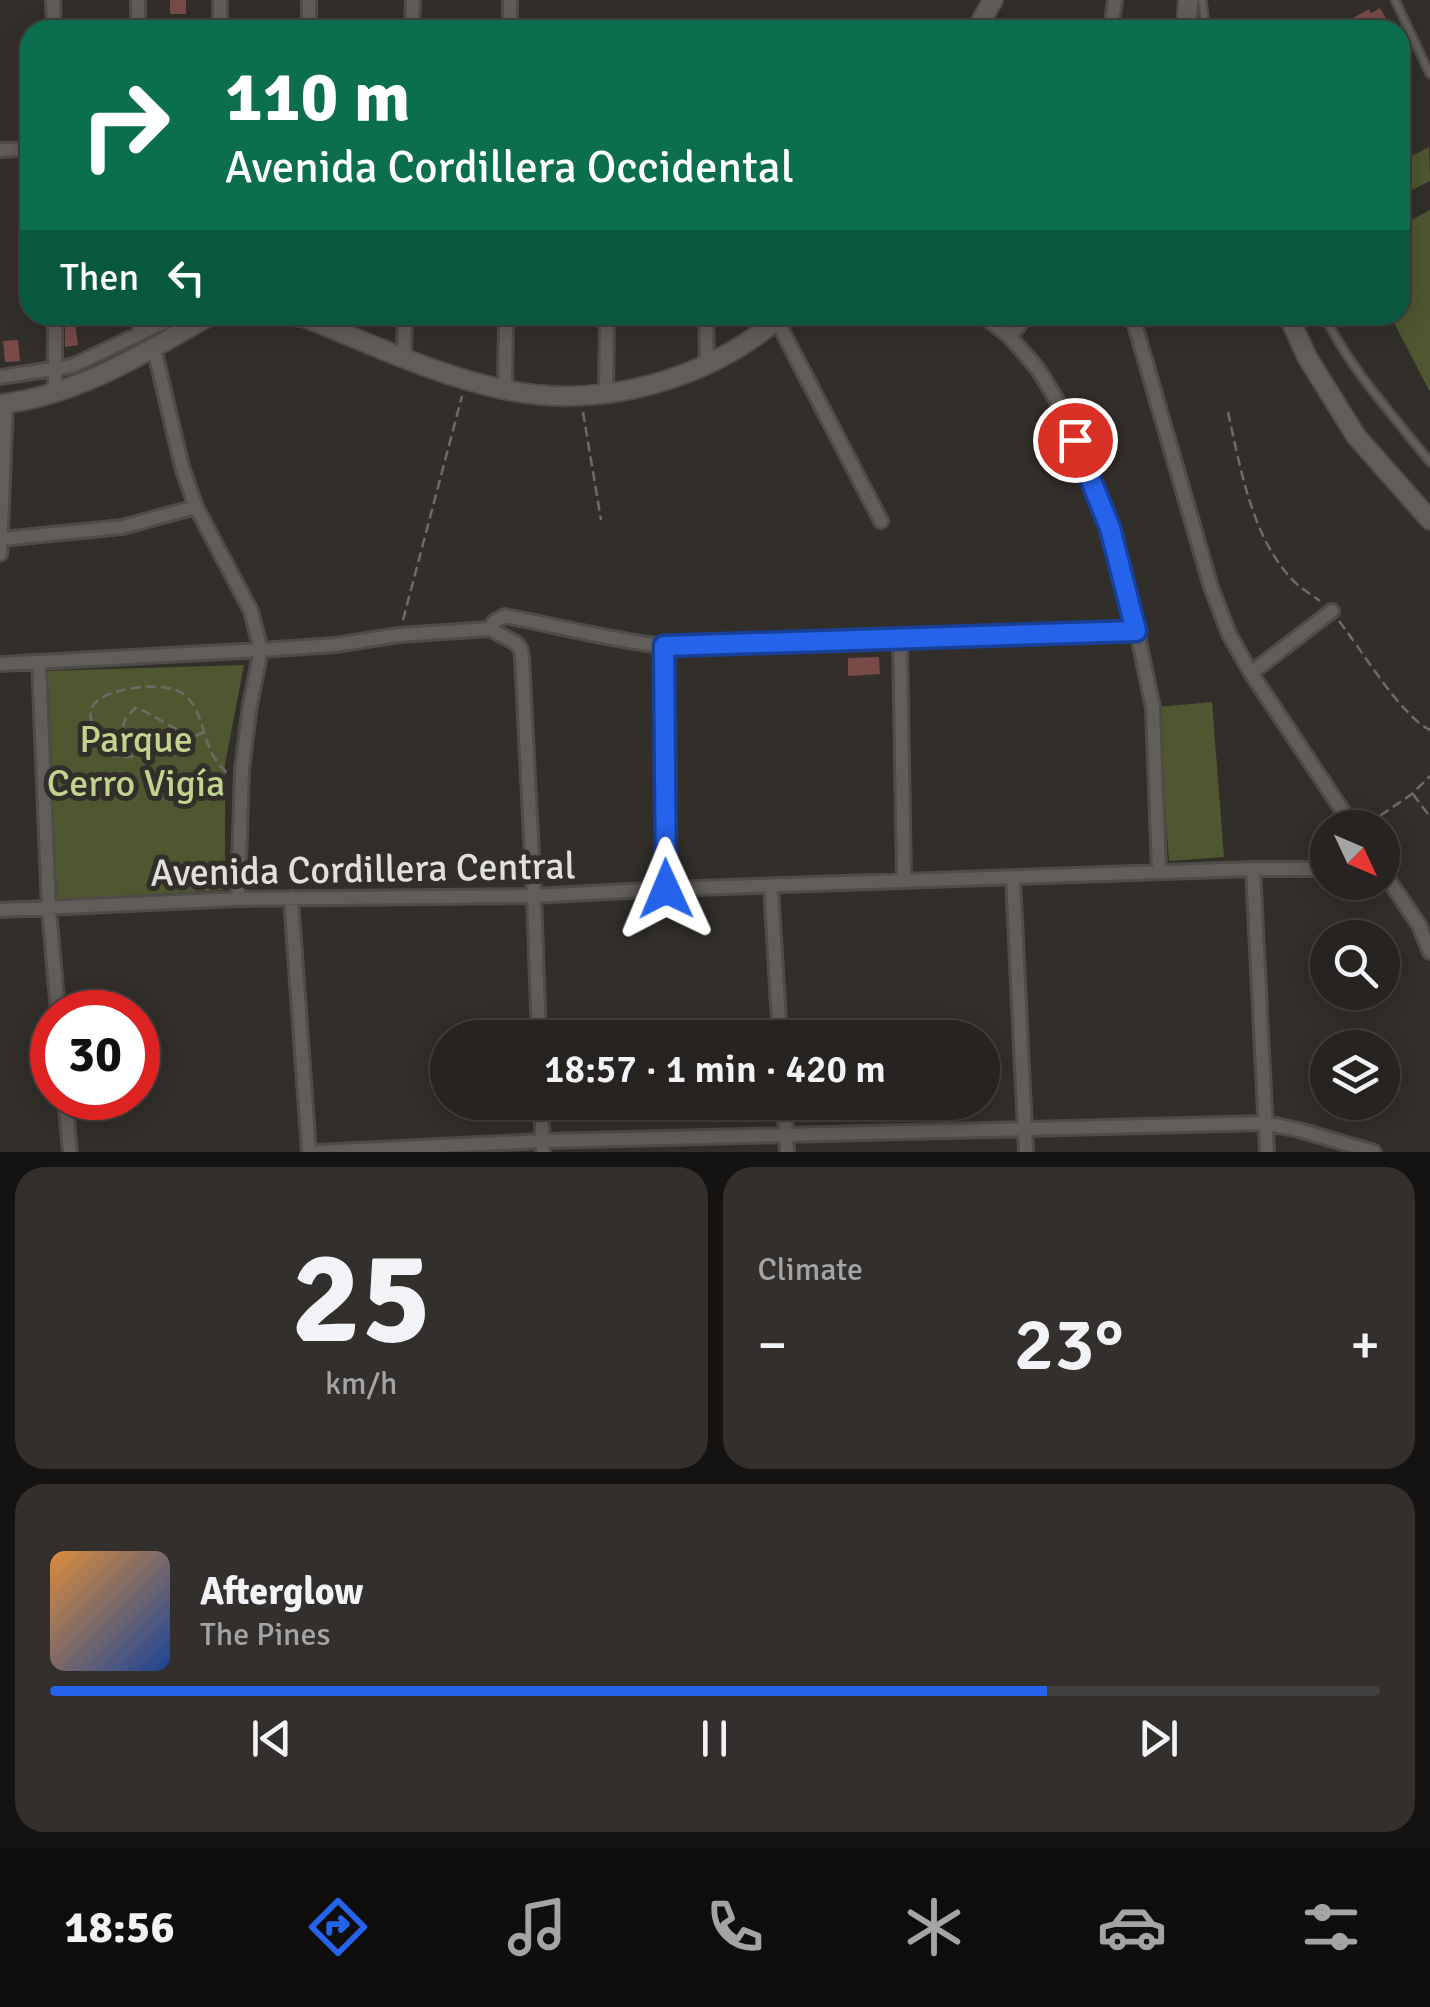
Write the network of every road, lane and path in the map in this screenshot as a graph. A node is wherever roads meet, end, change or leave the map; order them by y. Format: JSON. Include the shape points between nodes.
{"nodes":[{"id":1,"x":1410,"y":32,"type":"edge"},
{"id":2,"x":1430,"y":74,"type":"edge"},
{"id":3,"x":54,"y":325,"type":"edge"},
{"id":4,"x":140,"y":325,"type":"edge"},
{"id":5,"x":158,"y":325,"type":"edge"},
{"id":6,"x":194,"y":325,"type":"edge"},
{"id":7,"x":323,"y":325,"type":"edge"},
{"id":8,"x":405,"y":325,"type":"edge"},
{"id":9,"x":506,"y":325,"type":"edge"},
{"id":10,"x":607,"y":325,"type":"edge"},
{"id":11,"x":706,"y":325,"type":"edge"},
{"id":12,"x":771,"y":325,"type":"edge"},
{"id":13,"x":784,"y":325,"type":"edge"},
{"id":14,"x":995,"y":325,"type":"edge"},
{"id":15,"x":1019,"y":325,"type":"edge"},
{"id":16,"x":1135,"y":325,"type":"edge"},
{"id":17,"x":1292,"y":325,"type":"edge"},
{"id":18,"x":1330,"y":325,"type":"edge"},
{"id":19,"x":140,"y":333,"type":"junction"},
{"id":20,"x":1010,"y":337,"type":"junction"},
{"id":21,"x":154,"y":348,"type":"junction"},
{"id":22,"x":404,"y":357,"type":"junction"},
{"id":23,"x":707,"y":366,"type":"junction"},
{"id":24,"x":55,"y":370,"type":"junction"},
{"id":25,"x":1,"y":374,"type":"edge"},
{"id":26,"x":466,"y":380,"type":"junction"},
{"id":27,"x":505,"y":390,"type":"junction"},
{"id":28,"x":54,"y":391,"type":"junction"},
{"id":29,"x":606,"y":393,"type":"junction"},
{"id":30,"x":580,"y":396,"type":"junction"},
{"id":31,"x":3,"y":403,"type":"edge"},
{"id":32,"x":1228,"y":412,"type":"dead end"},
{"id":33,"x":1430,"y":462,"type":"edge"},
{"id":34,"x":196,"y":507,"type":"junction"},
{"id":35,"x":601,"y":520,"type":"dead end"},
{"id":36,"x":1430,"y":520,"type":"edge"},
{"id":37,"x":882,"y":521,"type":"dead end"},
{"id":38,"x":1,"y":547,"type":"edge"},
{"id":39,"x":1332,"y":611,"type":"junction"},
{"id":40,"x":490,"y":629,"type":"junction"},
{"id":41,"x":1136,"y":631,"type":"junction"},
{"id":42,"x":400,"y":635,"type":"junction"},
{"id":43,"x":900,"y":638,"type":"junction"},
{"id":44,"x":664,"y":646,"type":"junction"},
{"id":45,"x":261,"y":650,"type":"junction"},
{"id":46,"x":38,"y":662,"type":"junction"},
{"id":47,"x":0,"y":664,"type":"edge"},
{"id":48,"x":1250,"y":674,"type":"junction"},
{"id":49,"x":1430,"y":730,"type":"edge"},
{"id":50,"x":204,"y":732,"type":"junction"},
{"id":51,"x":191,"y":738,"type":"junction"},
{"id":52,"x":112,"y":755,"type":"junction"},
{"id":53,"x":242,"y":773,"type":"junction"},
{"id":54,"x":1430,"y":776,"type":"edge"},
{"id":55,"x":1412,"y":794,"type":"junction"},
{"id":56,"x":1342,"y":810,"type":"edge"},
{"id":57,"x":1388,"y":810,"type":"edge"},
{"id":58,"x":1430,"y":817,"type":"edge"},
{"id":59,"x":1253,"y":869,"type":"junction"},
{"id":60,"x":1310,"y":869,"type":"edge"},
{"id":61,"x":1158,"y":872,"type":"junction"},
{"id":62,"x":1012,"y":878,"type":"junction"},
{"id":63,"x":904,"y":882,"type":"junction"},
{"id":64,"x":771,"y":887,"type":"junction"},
{"id":65,"x":666,"y":889,"type":"junction"},
{"id":66,"x":534,"y":896,"type":"junction"},
{"id":67,"x":1400,"y":897,"type":"edge"},
{"id":68,"x":291,"y":898,"type":"junction"},
{"id":69,"x":238,"y":899,"type":"junction"},
{"id":70,"x":49,"y":909,"type":"junction"},
{"id":71,"x":0,"y":910,"type":"edge"},
{"id":72,"x":1430,"y":952,"type":"edge"},
{"id":73,"x":56,"y":990,"type":"edge"},
{"id":74,"x":538,"y":1020,"type":"edge"},
{"id":75,"x":779,"y":1020,"type":"edge"},
{"id":76,"x":67,"y":1120,"type":"edge"},
{"id":77,"x":542,"y":1120,"type":"edge"},
{"id":78,"x":785,"y":1120,"type":"edge"},
{"id":79,"x":1266,"y":1123,"type":"junction"},
{"id":80,"x":1024,"y":1128,"type":"junction"},
{"id":81,"x":786,"y":1136,"type":"junction"},
{"id":82,"x":543,"y":1146,"type":"edge"},
{"id":83,"x":70,"y":1152,"type":"edge"},
{"id":84,"x":309,"y":1152,"type":"edge"},
{"id":85,"x":318,"y":1152,"type":"edge"},
{"id":86,"x":787,"y":1152,"type":"edge"},
{"id":87,"x":1026,"y":1152,"type":"edge"},
{"id":88,"x":1267,"y":1152,"type":"edge"},
{"id":89,"x":1374,"y":1152,"type":"edge"}],
"edges":[{"from":1,"to":2,"type":"lane"},
{"from":3,"to":24,"type":"street"},
{"from":4,"to":19,"type":"street"},
{"from":5,"to":19,"type":"street"},
{"from":6,"to":21,"type":"street"},
{"from":7,"to":22,"type":"street"},
{"from":8,"to":22,"type":"street"},
{"from":9,"to":27,"type":"street"},
{"from":10,"to":29,"type":"street"},
{"from":11,"to":23,"type":"street"},
{"from":12,"to":23,"type":"street"},
{"from":13,"to":37,"type":"street"},
{"from":14,"to":20,"type":"street"},
{"from":15,"to":20,"type":"street"},
{"from":16,"to":48,"type":"street","via":[[1211,586]]},
{"from":17,"to":36,"type":"street","via":[[1356,436]]},
{"from":18,"to":33,"type":"lane"},
{"from":19,"to":24,"type":"street"},
{"from":20,"to":41,"type":"street","via":[[1038,369],[1075,440],[1110,528]]},
{"from":21,"to":28,"type":"street"},
{"from":21,"to":34,"type":"street"},
{"from":22,"to":26,"type":"street"},
{"from":23,"to":29,"type":"street"},
{"from":24,"to":25,"type":"street"},
{"from":24,"to":28,"type":"street"},
{"from":26,"to":27,"type":"street"},
{"from":26,"to":42,"type":"path"},
{"from":27,"to":30,"type":"street"},
{"from":28,"to":31,"type":"street"},
{"from":29,"to":30,"type":"street"},
{"from":30,"to":35,"type":"path"},
{"from":31,"to":38,"type":"street"},
{"from":32,"to":39,"type":"path","via":[[1246,492],[1274,556]]},
{"from":34,"to":38,"type":"street"},
{"from":34,"to":45,"type":"street","via":[[250,611]]},
{"from":39,"to":48,"type":"street"},
{"from":39,"to":49,"type":"path","via":[[1400,704]]},
{"from":40,"to":42,"type":"street"},
{"from":40,"to":44,"type":"street","via":[[504,616]]},
{"from":40,"to":66,"type":"street","via":[[516,643],[522,658]]},
{"from":41,"to":43,"type":"street"},
{"from":41,"to":61,"type":"street","via":[[1153,708]]},
{"from":42,"to":45,"type":"street"},
{"from":43,"to":44,"type":"street"},
{"from":43,"to":63,"type":"street"},
{"from":44,"to":65,"type":"street"},
{"from":45,"to":46,"type":"street"},
{"from":45,"to":53,"type":"street"},
{"from":46,"to":47,"type":"street"},
{"from":46,"to":70,"type":"street"},
{"from":48,"to":56,"type":"street"},
{"from":50,"to":51,"type":"path"},
{"from":50,"to":52,"type":"path","via":[[182,692],[129,689],[101,699],[91,712]]},
{"from":50,"to":53,"type":"path","via":[[226,772]]},
{"from":51,"to":52,"type":"path","via":[[138,755]]},
{"from":51,"to":52,"type":"path","via":[[136,708]]},
{"from":53,"to":69,"type":"street"},
{"from":54,"to":55,"type":"path"},
{"from":55,"to":57,"type":"path"},
{"from":55,"to":58,"type":"path"},
{"from":59,"to":60,"type":"street","name":"Avenida Cordillera Central"},
{"from":59,"to":61,"type":"street","name":"Avenida Cordillera Central"},
{"from":59,"to":79,"type":"street"},
{"from":61,"to":62,"type":"street","name":"Avenida Cordillera Central"},
{"from":62,"to":63,"type":"street","name":"Avenida Cordillera Central"},
{"from":62,"to":80,"type":"street"},
{"from":63,"to":64,"type":"street","name":"Avenida Cordillera Central"},
{"from":64,"to":65,"type":"street","name":"Avenida Cordillera Central"},
{"from":64,"to":75,"type":"street"},
{"from":65,"to":66,"type":"street","name":"Avenida Cordillera Central"},
{"from":66,"to":68,"type":"street","name":"Avenida Cordillera Central"},
{"from":66,"to":74,"type":"street"},
{"from":67,"to":72,"type":"street"},
{"from":68,"to":69,"type":"street","name":"Avenida Cordillera Central"},
{"from":68,"to":84,"type":"street"},
{"from":69,"to":70,"type":"street","name":"Avenida Cordillera Central"},
{"from":70,"to":71,"type":"street","name":"Avenida Cordillera Central"},
{"from":70,"to":73,"type":"street"},
{"from":76,"to":83,"type":"street"},
{"from":77,"to":82,"type":"street"},
{"from":78,"to":81,"type":"street"},
{"from":79,"to":80,"type":"street"},
{"from":79,"to":88,"type":"street"},
{"from":79,"to":89,"type":"street"},
{"from":80,"to":81,"type":"street"},
{"from":80,"to":87,"type":"street"},
{"from":81,"to":82,"type":"street"},
{"from":81,"to":86,"type":"street"},
{"from":82,"to":85,"type":"street"}]}
